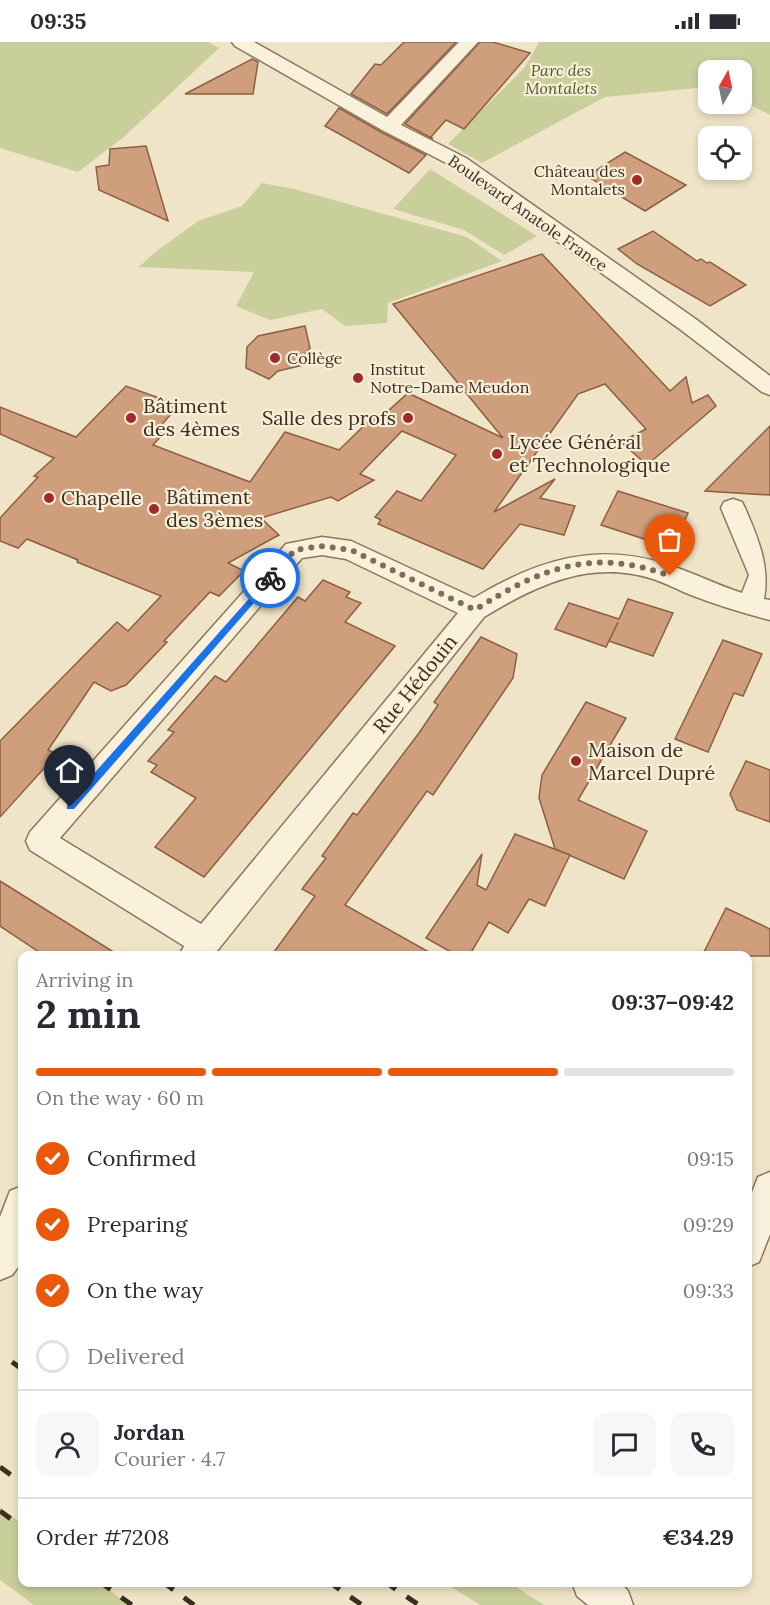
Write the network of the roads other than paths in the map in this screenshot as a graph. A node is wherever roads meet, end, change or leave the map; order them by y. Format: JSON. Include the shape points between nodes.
{"nodes":[{"id":1,"x":241,"y":42,"type":"edge"},
{"id":2,"x":469,"y":42,"type":"edge"},
{"id":3,"x":389,"y":126,"type":"junction"},
{"id":4,"x":770,"y":387,"type":"edge"},
{"id":5,"x":733,"y":508,"type":"dead end"},
{"id":6,"x":759,"y":607,"type":"edge"},
{"id":7,"x":475,"y":610,"type":"junction"},
{"id":8,"x":199,"y":949,"type":"edge"},
{"id":9,"x":770,"y":1189,"type":"edge"},
{"id":10,"x":15,"y":1211,"type":"edge"},
{"id":11,"x":752,"y":1237,"type":"edge"},
{"id":12,"x":0,"y":1262,"type":"edge"}],
"edges":[{"from":1,"to":3,"type":"street","name":"Boulevard Anatole France"},
{"from":2,"to":3,"type":"street"},
{"from":3,"to":4,"type":"street","name":"Boulevard Anatole France","via":[[459,162]]},
{"from":5,"to":6,"type":"street","name":"Rue Hédouin","via":[[762,575]]},
{"from":6,"to":7,"type":"street","name":"Rue Hédouin","via":[[650,568],[593,562],[568,564],[524,582]]},
{"from":7,"to":8,"type":"street","name":"Rue Hédouin"},
{"from":7,"to":8,"type":"street","via":[[351,550],[321,546],[295,550],[40,841]]},
{"from":9,"to":11,"type":"street"},
{"from":10,"to":12,"type":"street","via":[[10,1251]]}]}
